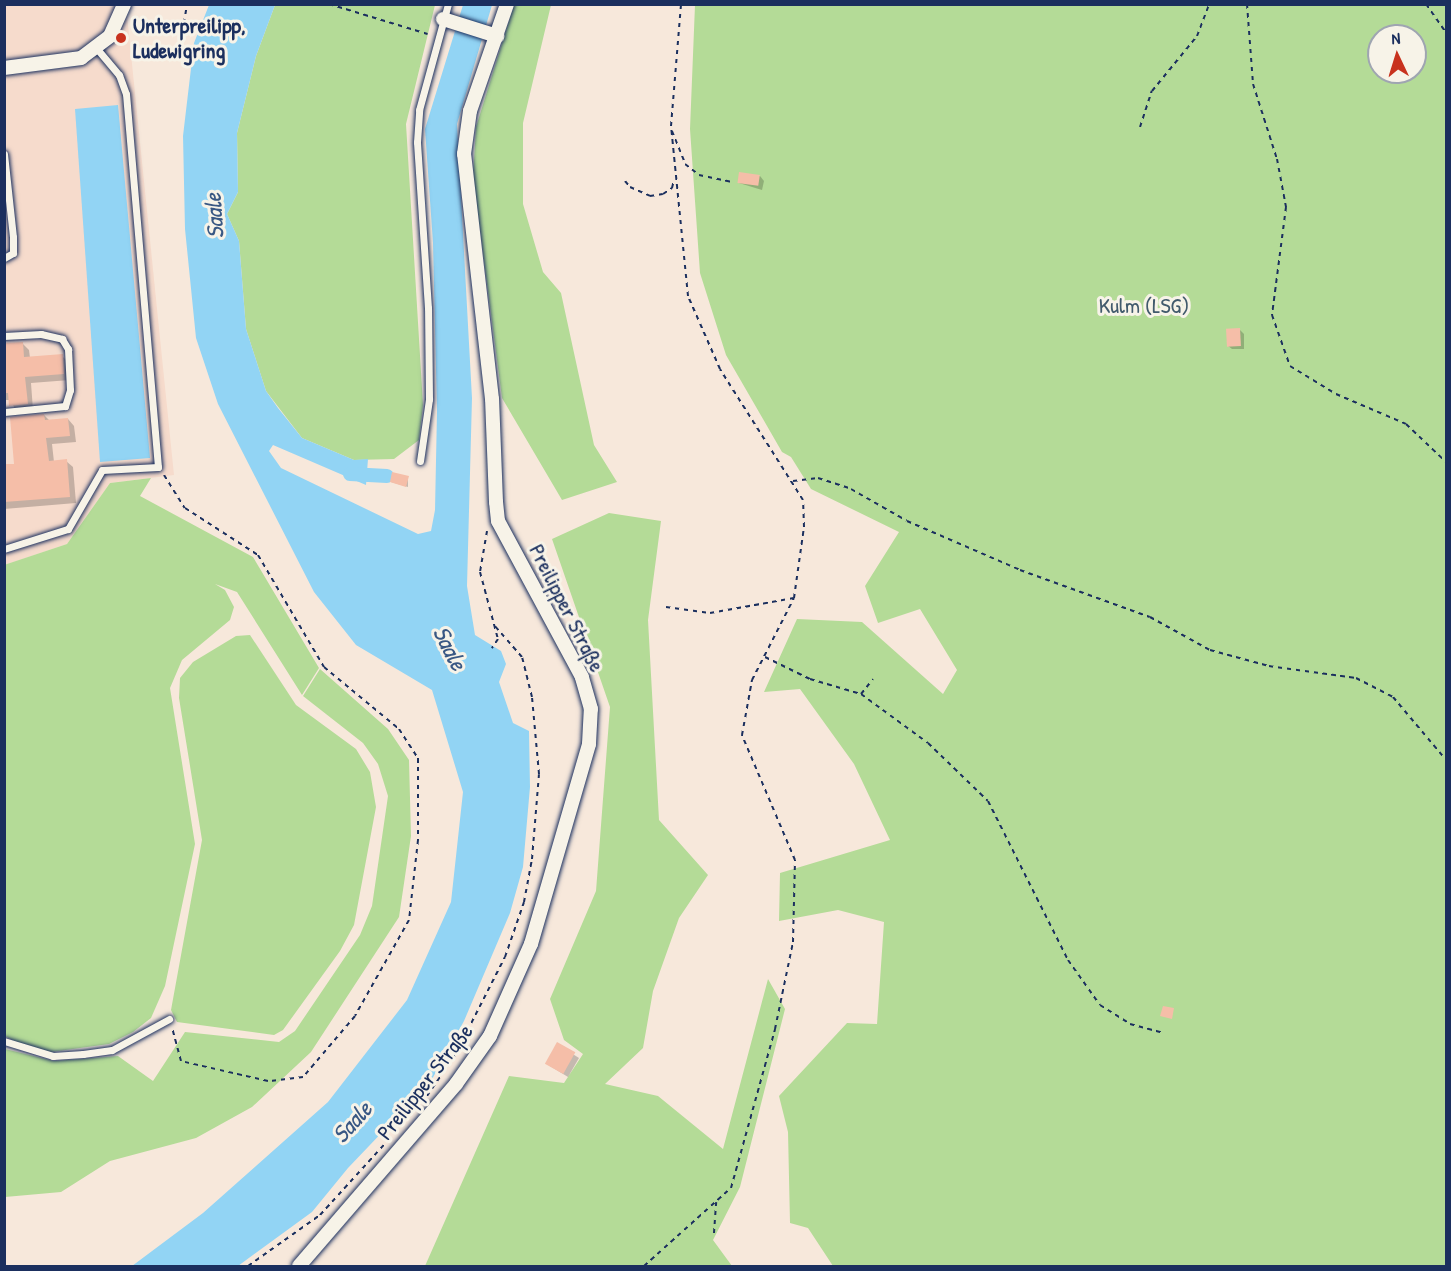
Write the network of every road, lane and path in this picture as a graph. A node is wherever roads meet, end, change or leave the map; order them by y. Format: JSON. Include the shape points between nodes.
{"nodes":[{"id":1,"x":124,"y":4,"type":"edge"},
{"id":2,"x":187,"y":4,"type":"edge"},
{"id":3,"x":329,"y":4,"type":"edge"},
{"id":4,"x":448,"y":4,"type":"edge"},
{"id":5,"x":507,"y":4,"type":"edge"},
{"id":6,"x":681,"y":4,"type":"edge"},
{"id":7,"x":1209,"y":4,"type":"edge"},
{"id":8,"x":1247,"y":4,"type":"edge"},
{"id":9,"x":1426,"y":4,"type":"edge"},
{"id":10,"x":447,"y":21,"type":"junction"},
{"id":11,"x":184,"y":23,"type":"dead end"},
{"id":12,"x":1446,"y":33,"type":"edge"},
{"id":13,"x":493,"y":34,"type":"junction"},
{"id":14,"x":437,"y":37,"type":"junction"},
{"id":15,"x":97,"y":49,"type":"junction"},
{"id":16,"x":4,"y":68,"type":"edge"},
{"id":17,"x":1140,"y":127,"type":"dead end"},
{"id":18,"x":671,"y":129,"type":"junction"},
{"id":19,"x":4,"y":154,"type":"edge"},
{"id":20,"x":674,"y":178,"type":"junction"},
{"id":21,"x":625,"y":181,"type":"dead end"},
{"id":22,"x":733,"y":182,"type":"dead end"},
{"id":23,"x":4,"y":258,"type":"edge"},
{"id":24,"x":4,"y":336,"type":"edge"},
{"id":25,"x":4,"y":412,"type":"edge"},
{"id":26,"x":420,"y":461,"type":"dead end"},
{"id":27,"x":1446,"y":462,"type":"edge"},
{"id":28,"x":158,"y":467,"type":"junction"},
{"id":29,"x":793,"y":481,"type":"junction"},
{"id":30,"x":498,"y":521,"type":"junction"},
{"id":31,"x":4,"y":549,"type":"edge"},
{"id":32,"x":794,"y":598,"type":"junction"},
{"id":33,"x":666,"y":607,"type":"dead end"},
{"id":34,"x":493,"y":624,"type":"junction"},
{"id":35,"x":492,"y":648,"type":"dead end"},
{"id":36,"x":764,"y":656,"type":"junction"},
{"id":37,"x":873,"y":678,"type":"dead end"},
{"id":38,"x":861,"y":694,"type":"junction"},
{"id":39,"x":1446,"y":760,"type":"edge"},
{"id":40,"x":169,"y":1019,"type":"joint"},
{"id":41,"x":1163,"y":1033,"type":"dead end"},
{"id":42,"x":4,"y":1041,"type":"edge"},
{"id":43,"x":420,"y":1104,"type":"dead end"},
{"id":44,"x":393,"y":1135,"type":"dead end"},
{"id":45,"x":716,"y":1202,"type":"junction"},
{"id":46,"x":714,"y":1233,"type":"dead end"},
{"id":47,"x":248,"y":1266,"type":"edge"},
{"id":48,"x":299,"y":1266,"type":"edge"},
{"id":49,"x":644,"y":1266,"type":"edge"}],
"edges":[{"from":1,"to":15,"type":"street","via":[[113,31]]},
{"from":2,"to":11,"type":"path"},
{"from":3,"to":14,"type":"path"},
{"from":4,"to":10,"type":"lane"},
{"from":5,"to":13,"type":"street","name":"Preilipper Straße"},
{"from":6,"to":18,"type":"path"},
{"from":7,"to":17,"type":"path","via":[[1197,36],[1152,91]]},
{"from":8,"to":27,"type":"path","via":[[1252,84],[1277,159],[1286,207],[1272,315],[1290,366],[1336,394],[1406,424]]},
{"from":9,"to":12,"type":"path"},
{"from":10,"to":13,"type":"street"},
{"from":10,"to":14,"type":"lane"},
{"from":13,"to":30,"type":"street","name":"Preilipper Straße","via":[[470,111],[464,154],[492,399]]},
{"from":14,"to":26,"type":"lane","via":[[419,110],[417,142],[428,308],[429,399]]},
{"from":15,"to":16,"type":"street","via":[[72,60]]},
{"from":15,"to":28,"type":"lane","via":[[119,75],[126,94]]},
{"from":18,"to":20,"type":"path"},
{"from":18,"to":22,"type":"path","via":[[686,164],[699,175]]},
{"from":19,"to":23,"type":"lane","via":[[13,253]]},
{"from":20,"to":21,"type":"path","via":[[672,188],[651,196]]},
{"from":20,"to":29,"type":"path","via":[[688,296],[720,369],[758,433]]},
{"from":24,"to":25,"type":"lane","via":[[41,334],[62,339],[68,349],[70,390],[65,406]]},
{"from":28,"to":31,"type":"lane","via":[[102,470],[68,529]]},
{"from":28,"to":40,"type":"path","via":[[185,508],[258,555],[324,667],[399,729],[418,758],[418,840],[409,920],[355,1016],[303,1077],[268,1082],[181,1061]]},
{"from":29,"to":32,"type":"path","via":[[803,500],[804,527]]},
{"from":29,"to":39,"type":"path","via":[[818,478],[851,489],[907,521],[1020,570],[1150,617],[1210,650],[1269,666],[1356,678],[1394,697]]},
{"from":30,"to":34,"type":"path","via":[[488,531],[480,572]]},
{"from":30,"to":48,"type":"street","name":"Preilipper Straße","via":[[582,676],[591,709],[589,744],[535,933],[490,1036],[456,1084]]},
{"from":32,"to":33,"type":"path","via":[[710,613]]},
{"from":32,"to":36,"type":"path"},
{"from":34,"to":35,"type":"path","via":[[498,639]]},
{"from":34,"to":43,"type":"path","via":[[522,657],[532,697],[539,784],[532,859],[524,902],[505,957],[455,1055]]},
{"from":36,"to":38,"type":"path","via":[[810,680]]},
{"from":36,"to":45,"type":"path","via":[[752,680],[742,735],[795,860],[793,942],[775,1029],[731,1188]]},
{"from":37,"to":38,"type":"path"},
{"from":38,"to":41,"type":"path","via":[[928,743],[988,801],[1068,960],[1100,1005],[1130,1024]]},
{"from":40,"to":42,"type":"lane","via":[[112,1050],[83,1054],[53,1056]]},
{"from":44,"to":47,"type":"path","via":[[320,1215]]},
{"from":45,"to":46,"type":"path"},
{"from":45,"to":49,"type":"path"}]}
